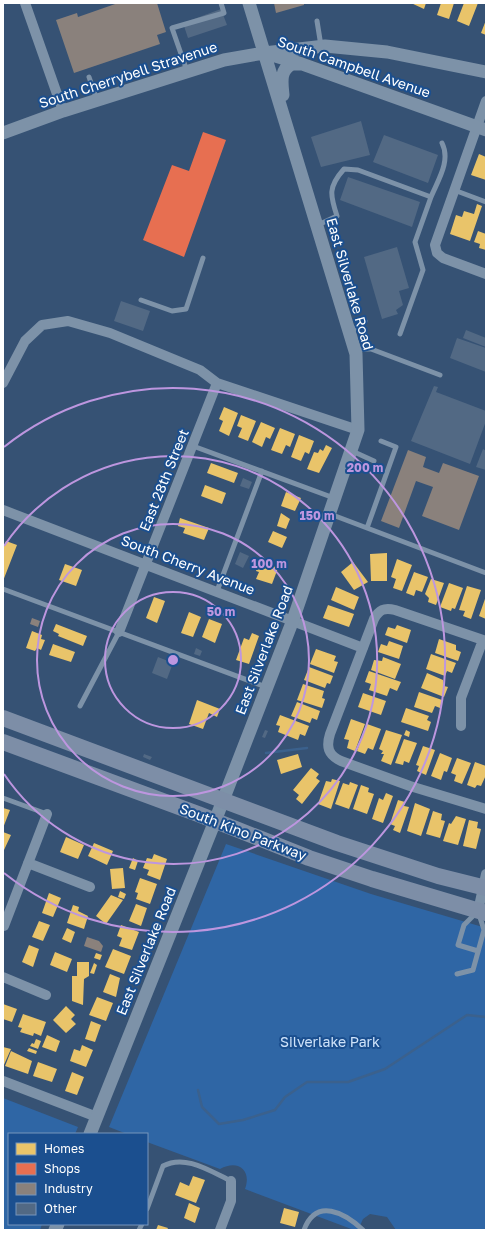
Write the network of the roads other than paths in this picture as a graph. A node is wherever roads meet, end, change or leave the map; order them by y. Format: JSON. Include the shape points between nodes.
{"nodes":[{"id":1,"x":25,"y":3,"type":"edge"},
{"id":2,"x":220,"y":3,"type":"edge"},
{"id":3,"x":249,"y":3,"type":"edge"},
{"id":4,"x":317,"y":21,"type":"dead end"},
{"id":5,"x":321,"y":47,"type":"junction"},
{"id":6,"x":264,"y":53,"type":"junction"},
{"id":7,"x":302,"y":64,"type":"junction"},
{"id":8,"x":187,"y":72,"type":"junction"},
{"id":9,"x":486,"y":72,"type":"edge"},
{"id":10,"x":89,"y":77,"type":"dead end"},
{"id":11,"x":97,"y":100,"type":"junction"},
{"id":12,"x":486,"y":101,"type":"edge"},
{"id":13,"x":63,"y":111,"type":"junction"},
{"id":14,"x":286,"y":125,"type":"junction"},
{"id":15,"x":481,"y":128,"type":"edge"},
{"id":16,"x":3,"y":132,"type":"edge"},
{"id":17,"x":442,"y":143,"type":"dead end"},
{"id":18,"x":454,"y":190,"type":"junction"},
{"id":19,"x":431,"y":197,"type":"junction"},
{"id":20,"x":486,"y":202,"type":"edge"},
{"id":21,"x":317,"y":225,"type":"junction"},
{"id":22,"x":203,"y":258,"type":"dead end"},
{"id":23,"x":486,"y":274,"type":"edge"},
{"id":24,"x":141,"y":300,"type":"dead end"},
{"id":25,"x":365,"y":321,"type":"dead end"},
{"id":26,"x":349,"y":332,"type":"junction"},
{"id":27,"x":400,"y":334,"type":"dead end"},
{"id":28,"x":354,"y":348,"type":"junction"},
{"id":29,"x":440,"y":375,"type":"dead end"},
{"id":30,"x":4,"y":380,"type":"edge"},
{"id":31,"x":218,"y":383,"type":"junction"},
{"id":32,"x":358,"y":430,"type":"junction"},
{"id":33,"x":381,"y":441,"type":"dead end"},
{"id":34,"x":193,"y":446,"type":"junction"},
{"id":35,"x":352,"y":451,"type":"junction"},
{"id":36,"x":374,"y":461,"type":"dead end"},
{"id":37,"x":262,"y":472,"type":"junction"},
{"id":38,"x":335,"y":498,"type":"junction"},
{"id":39,"x":3,"y":510,"type":"edge"},
{"id":40,"x":330,"y":514,"type":"junction"},
{"id":41,"x":366,"y":528,"type":"junction"},
{"id":42,"x":146,"y":564,"type":"junction"},
{"id":43,"x":486,"y":573,"type":"edge"},
{"id":44,"x":3,"y":589,"type":"edge"},
{"id":45,"x":217,"y":591,"type":"junction"},
{"id":46,"x":293,"y":620,"type":"junction"},
{"id":47,"x":119,"y":632,"type":"junction"},
{"id":48,"x":484,"y":640,"type":"edge"},
{"id":49,"x":363,"y":648,"type":"junction"},
{"id":50,"x":267,"y":687,"type":"junction"},
{"id":51,"x":80,"y":706,"type":"dead end"},
{"id":52,"x":3,"y":718,"type":"edge"},
{"id":53,"x":461,"y":726,"type":"dead end"},
{"id":54,"x":3,"y":742,"type":"edge"},
{"id":55,"x":3,"y":798,"type":"edge"},
{"id":56,"x":224,"y":800,"type":"junction"},
{"id":57,"x":486,"y":809,"type":"edge"},
{"id":58,"x":47,"y":814,"type":"joint"},
{"id":59,"x":215,"y":821,"type":"junction"},
{"id":60,"x":28,"y":863,"type":"junction"},
{"id":61,"x":485,"y":883,"type":"edge"},
{"id":62,"x":90,"y":887,"type":"dead end"},
{"id":63,"x":482,"y":912,"type":"edge"},
{"id":64,"x":3,"y":927,"type":"edge"},
{"id":65,"x":478,"y":951,"type":"junction"},
{"id":66,"x":457,"y":974,"type":"dead end"},
{"id":67,"x":3,"y":977,"type":"edge"},
{"id":68,"x":46,"y":995,"type":"dead end"},
{"id":69,"x":3,"y":1081,"type":"edge"},
{"id":70,"x":97,"y":1117,"type":"junction"},
{"id":71,"x":90,"y":1133,"type":"edge"},
{"id":72,"x":231,"y":1181,"type":"joint"},
{"id":73,"x":148,"y":1206,"type":"edge"},
{"id":74,"x":220,"y":1230,"type":"edge"},
{"id":75,"x":304,"y":1230,"type":"edge"},
{"id":76,"x":363,"y":1230,"type":"edge"}],
"edges":[{"from":1,"to":13,"type":"street"},
{"from":2,"to":8,"type":"lane","via":[[224,13],[172,28]]},
{"from":3,"to":6,"type":"street","name":"East Silverlake Road"},
{"from":4,"to":5,"type":"lane"},
{"from":5,"to":6,"type":"street","name":"South Campbell Avenue"},
{"from":5,"to":9,"type":"street","name":"South Campbell Avenue","via":[[401,54]]},
{"from":6,"to":7,"type":"street","name":"South Campbell Avenue"},
{"from":6,"to":8,"type":"street","name":"South Cherrybell Stravenue","via":[[224,60]]},
{"from":6,"to":14,"type":"street","name":"East Silverlake Road"},
{"from":7,"to":14,"type":"street","via":[[288,66],[282,76]]},
{"from":7,"to":15,"type":"street","name":"South Campbell Avenue"},
{"from":8,"to":11,"type":"street","name":"South Cherrybell Stravenue"},
{"from":10,"to":11,"type":"lane"},
{"from":11,"to":13,"type":"street","name":"South Cherrybell Stravenue"},
{"from":12,"to":15,"type":"street"},
{"from":13,"to":16,"type":"street","name":"South Cherrybell Stravenue"},
{"from":14,"to":21,"type":"street","name":"East Silverlake Road"},
{"from":15,"to":18,"type":"street"},
{"from":17,"to":19,"type":"lane","via":[[446,151],[445,163]]},
{"from":18,"to":20,"type":"lane"},
{"from":18,"to":23,"type":"street","via":[[436,238],[437,253],[443,258]]},
{"from":19,"to":21,"type":"lane","via":[[358,170],[344,169],[336,178],[330,196],[337,216]]},
{"from":19,"to":27,"type":"lane","via":[[415,242],[423,270]]},
{"from":21,"to":26,"type":"street","name":"East Silverlake Road"},
{"from":22,"to":24,"type":"lane","via":[[186,309],[172,311]]},
{"from":25,"to":26,"type":"lane"},
{"from":26,"to":28,"type":"street","name":"East Silverlake Road"},
{"from":28,"to":29,"type":"lane","via":[[371,349]]},
{"from":28,"to":32,"type":"street","name":"East Silverlake Road"},
{"from":30,"to":31,"type":"street","via":[[25,341],[42,325],[68,322],[110,333],[200,370]]},
{"from":31,"to":32,"type":"street"},
{"from":31,"to":34,"type":"street","name":"East 28th Street"},
{"from":32,"to":35,"type":"street","name":"East Silverlake Road"},
{"from":33,"to":41,"type":"lane","via":[[396,446]]},
{"from":34,"to":37,"type":"lane"},
{"from":34,"to":42,"type":"street","name":"East 28th Street"},
{"from":35,"to":36,"type":"lane"},
{"from":35,"to":38,"type":"street","name":"East Silverlake Road"},
{"from":37,"to":38,"type":"lane"},
{"from":37,"to":45,"type":"lane"},
{"from":38,"to":40,"type":"street","name":"East Silverlake Road"},
{"from":39,"to":42,"type":"street","name":"South Cherry Avenue"},
{"from":40,"to":41,"type":"lane"},
{"from":40,"to":46,"type":"street","name":"East Silverlake Road"},
{"from":41,"to":43,"type":"lane"},
{"from":42,"to":45,"type":"street","name":"South Cherry Avenue"},
{"from":42,"to":47,"type":"street","name":"East 28th Street"},
{"from":44,"to":47,"type":"lane"},
{"from":45,"to":46,"type":"street","name":"South Cherry Avenue"},
{"from":46,"to":49,"type":"street","name":"South Cherry Avenue"},
{"from":46,"to":50,"type":"street","name":"East Silverlake Road"},
{"from":47,"to":50,"type":"lane"},
{"from":47,"to":51,"type":"lane"},
{"from":48,"to":49,"type":"street","via":[[395,610],[378,608]]},
{"from":48,"to":53,"type":"street","via":[[460,698]]},
{"from":49,"to":57,"type":"street","via":[[326,750],[334,758],[410,786]]},
{"from":50,"to":56,"type":"street","name":"East Silverlake Road"},
{"from":52,"to":56,"type":"main road","name":"South Kino Parkway"},
{"from":54,"to":59,"type":"main road","name":"South Kino Parkway"},
{"from":55,"to":58,"type":"lane"},
{"from":56,"to":59,"type":"street","name":"East Silverlake Road"},
{"from":56,"to":61,"type":"main road","name":"South Kino Parkway","via":[[378,857]]},
{"from":58,"to":60,"type":"street"},
{"from":59,"to":63,"type":"main road","name":"South Kino Parkway","via":[[309,858]]},
{"from":59,"to":70,"type":"street","name":"East Silverlake Road"},
{"from":60,"to":62,"type":"street"},
{"from":60,"to":64,"type":"street"},
{"from":61,"to":63,"type":"street"},
{"from":63,"to":65,"type":"lane","via":[[484,930]]},
{"from":63,"to":65,"type":"lane","via":[[464,926],[458,945]]},
{"from":65,"to":66,"type":"lane","via":[[473,970]]},
{"from":67,"to":68,"type":"street"},
{"from":69,"to":70,"type":"street"},
{"from":70,"to":71,"type":"street","name":"East Silverlake Road"},
{"from":72,"to":73,"type":"lane","via":[[185,1161],[171,1162],[163,1166]]},
{"from":72,"to":74,"type":"street","via":[[231,1202]]},
{"from":75,"to":76,"type":"lane","via":[[308,1220],[318,1212],[329,1211],[350,1218]]}]}
